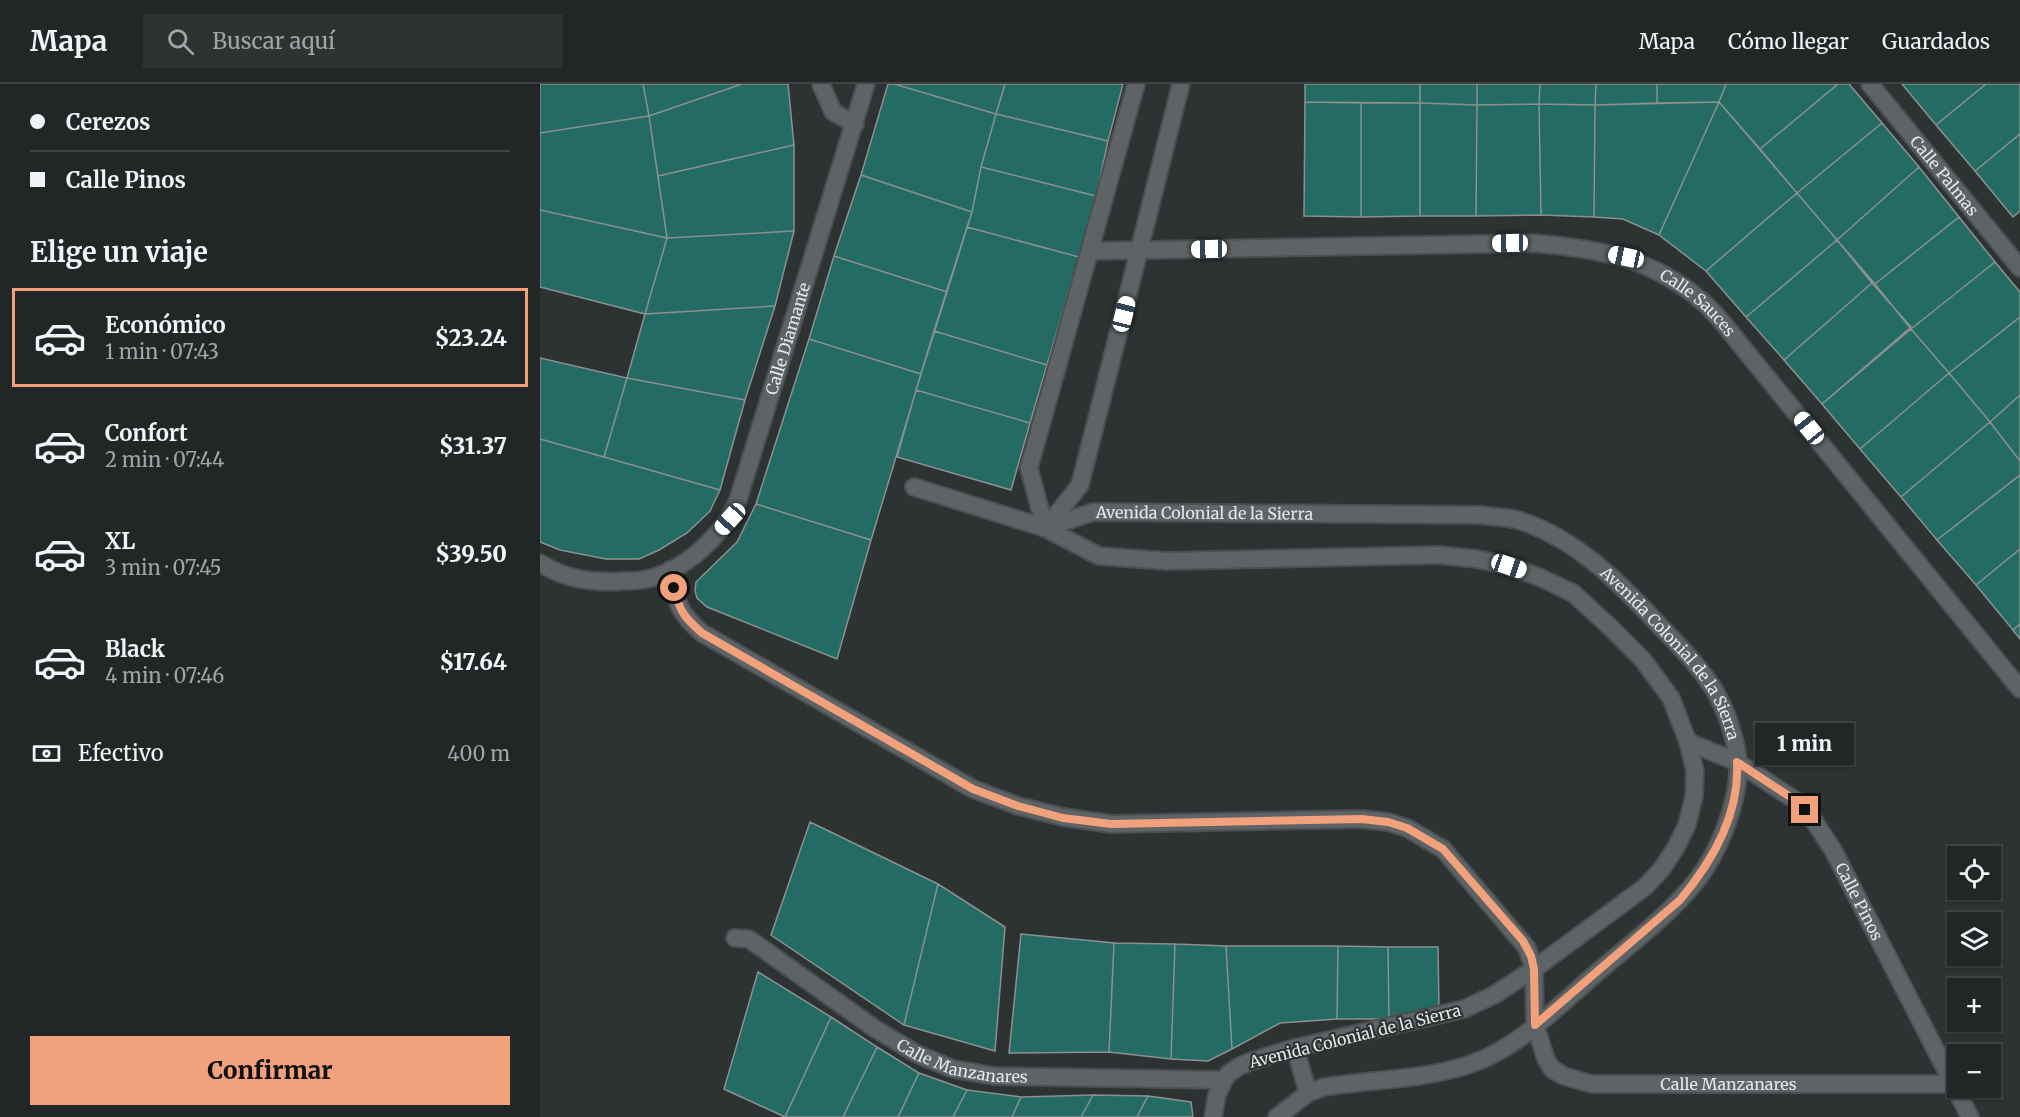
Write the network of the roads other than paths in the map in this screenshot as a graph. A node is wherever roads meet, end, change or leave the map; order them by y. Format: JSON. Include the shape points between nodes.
{"nodes":[{"id":1,"x":821,"y":84,"type":"edge"},
{"id":2,"x":866,"y":84,"type":"edge"},
{"id":3,"x":1136,"y":84,"type":"edge"},
{"id":4,"x":1181,"y":84,"type":"edge"},
{"id":5,"x":1870,"y":84,"type":"edge"},
{"id":6,"x":855,"y":124,"type":"junction"},
{"id":7,"x":1140,"y":250,"type":"junction"},
{"id":8,"x":1091,"y":251,"type":"junction"},
{"id":9,"x":2020,"y":268,"type":"edge"},
{"id":10,"x":914,"y":487,"type":"dead end"},
{"id":11,"x":1045,"y":528,"type":"junction"},
{"id":12,"x":540,"y":564,"type":"edge"},
{"id":13,"x":670,"y":570,"type":"junction"},
{"id":14,"x":2020,"y":689,"type":"edge"},
{"id":15,"x":1688,"y":742,"type":"junction"},
{"id":16,"x":1737,"y":762,"type":"junction"},
{"id":17,"x":735,"y":938,"type":"dead end"},
{"id":18,"x":1534,"y":969,"type":"junction"},
{"id":19,"x":1535,"y":1025,"type":"junction"},
{"id":20,"x":1295,"y":1048,"type":"junction"},
{"id":21,"x":1947,"y":1070,"type":"edge"},
{"id":22,"x":1224,"y":1080,"type":"junction"},
{"id":23,"x":1947,"y":1084,"type":"edge"},
{"id":24,"x":1308,"y":1093,"type":"junction"},
{"id":25,"x":1961,"y":1098,"type":"edge"},
{"id":26,"x":1213,"y":1117,"type":"edge"},
{"id":27,"x":1277,"y":1117,"type":"edge"},
{"id":28,"x":1970,"y":1117,"type":"edge"}],
"edges":[{"from":1,"to":6,"type":"street","via":[[833,112]]},
{"from":2,"to":6,"type":"street","name":"Calle Diamante"},
{"from":3,"to":8,"type":"street"},
{"from":4,"to":7,"type":"street","name":"Avenida Colonial de la Sierra"},
{"from":5,"to":9,"type":"street","name":"Calle Palmas"},
{"from":6,"to":13,"type":"street","name":"Calle Diamante","via":[[738,500],[730,519],[705,546]]},
{"from":7,"to":8,"type":"street","name":"Calle Sauces"},
{"from":7,"to":11,"type":"street","name":"Avenida Colonial de la Sierra","via":[[1080,485]]},
{"from":7,"to":14,"type":"street","name":"Calle Sauces","via":[[1533,243],[1626,257],[1671,277],[1704,303],[1748,354]]},
{"from":8,"to":11,"type":"street","via":[[1029,468]]},
{"from":10,"to":11,"type":"street"},
{"from":11,"to":15,"type":"street","name":"Avenida Colonial de la Sierra","via":[[1099,556],[1167,561],[1439,555],[1509,566],[1573,593],[1610,627],[1643,660],[1671,698]]},
{"from":11,"to":16,"type":"street","name":"Avenida Colonial de la Sierra","via":[[1093,512],[1480,515],[1516,520],[1551,533],[1582,553],[1631,595],[1693,661],[1716,692],[1730,723]]},
{"from":12,"to":13,"type":"street","name":"Calle Diamante","via":[[573,578],[602,582],[647,579]]},
{"from":13,"to":18,"type":"street","via":[[678,607],[702,633],[973,789],[1018,806],[1063,818],[1111,824],[1362,819],[1407,828],[1443,849],[1523,941]]},
{"from":15,"to":16,"type":"street","name":"Calle Pinos"},
{"from":15,"to":18,"type":"street","name":"Avenida Colonial de la Sierra","via":[[1695,771],[1694,796],[1687,825],[1661,870],[1645,887]]},
{"from":16,"to":19,"type":"street","name":"Avenida Colonial de la Sierra","via":[[1738,774],[1725,828],[1698,879],[1680,900]]},
{"from":16,"to":21,"type":"street","name":"Calle Pinos","via":[[1795,800],[1814,821],[1833,850]]},
{"from":17,"to":22,"type":"street","name":"Calle Manzanares","via":[[749,939],[874,1028],[917,1054],[953,1069],[994,1076]]},
{"from":18,"to":19,"type":"street","name":"Calle Manzanares"},
{"from":18,"to":20,"type":"street","name":"Avenida Colonial de la Sierra","via":[[1464,1009]]},
{"from":19,"to":23,"type":"street","name":"Calle Manzanares","via":[[1552,1069],[1564,1077],[1592,1084]]},
{"from":19,"to":24,"type":"street","name":"Avenida Colonial de la Sierra","via":[[1511,1044],[1475,1062],[1435,1074],[1344,1084]]},
{"from":20,"to":22,"type":"street","name":"Avenida Colonial de la Sierra","via":[[1238,1066]]},
{"from":20,"to":24,"type":"street"},
{"from":22,"to":26,"type":"street"},
{"from":24,"to":27,"type":"street","name":"Avenida Colonial de la Sierra"},
{"from":25,"to":28,"type":"street","name":"Calle Pinos"}]}
